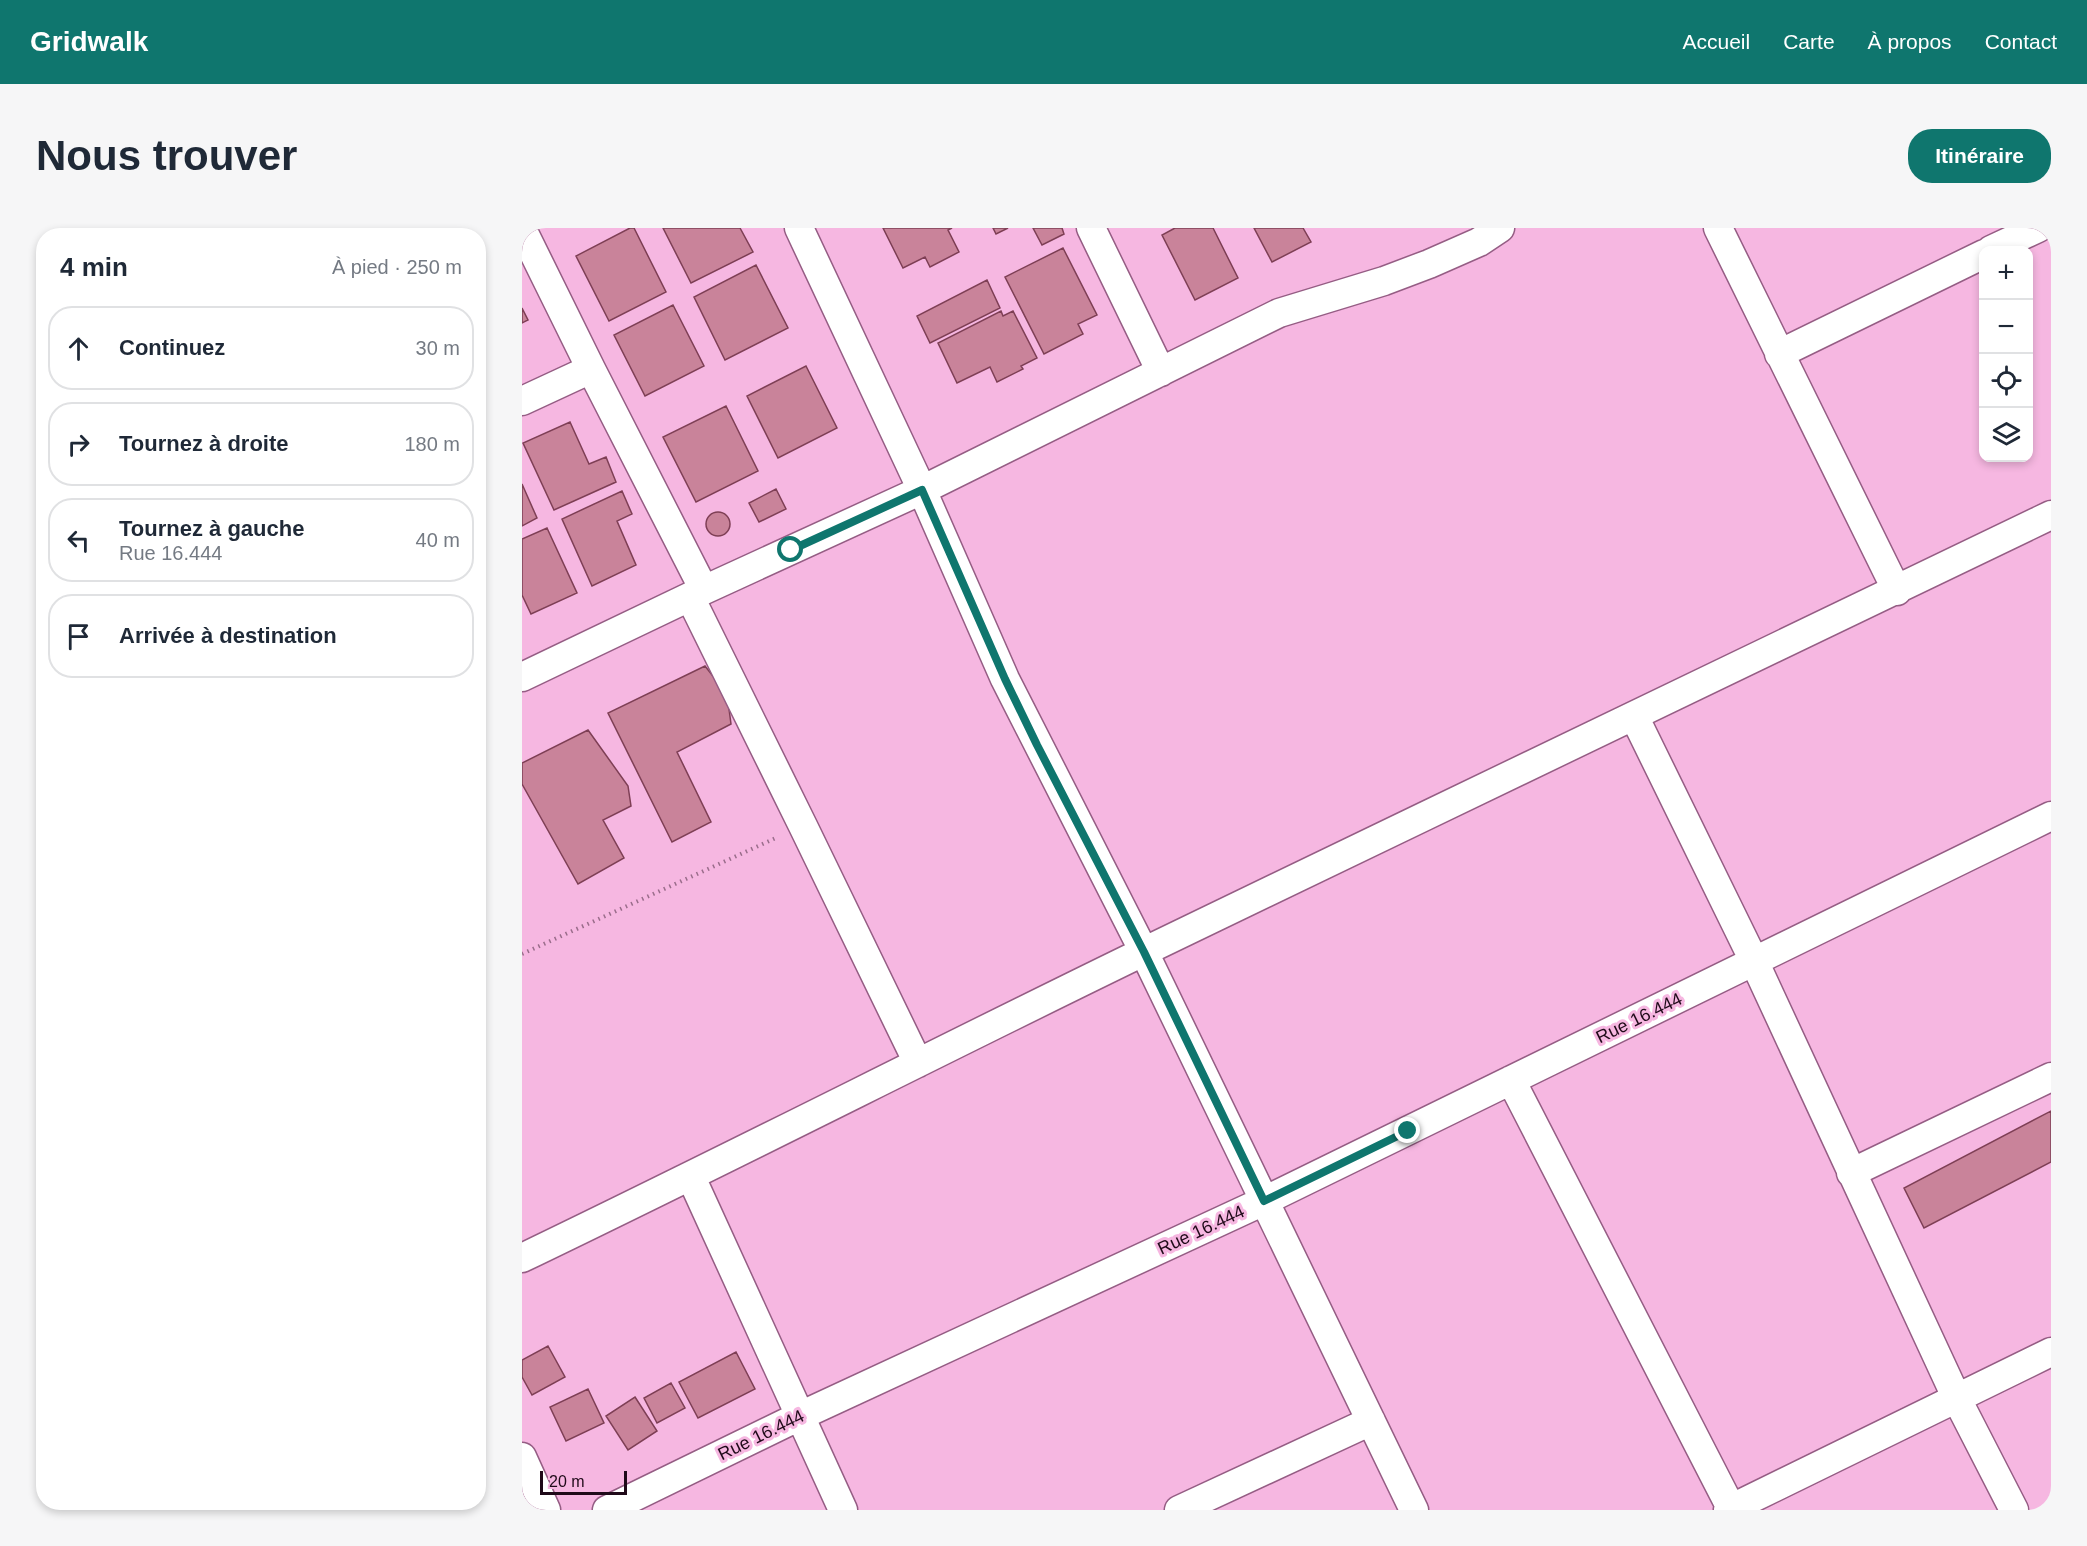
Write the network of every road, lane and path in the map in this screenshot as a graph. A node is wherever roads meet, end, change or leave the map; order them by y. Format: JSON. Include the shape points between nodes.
{"nodes":[{"id":1,"x":799,"y":228,"type":"edge"},
{"id":2,"x":1091,"y":228,"type":"edge"},
{"id":3,"x":1500,"y":228,"type":"edge"},
{"id":4,"x":1718,"y":228,"type":"edge"},
{"id":5,"x":2038,"y":228,"type":"edge"},
{"id":6,"x":522,"y":229,"type":"edge"},
{"id":7,"x":2000,"y":246,"type":"edge"},
{"id":8,"x":1979,"y":256,"type":"edge"},
{"id":9,"x":1779,"y":354,"type":"junction"},
{"id":10,"x":591,"y":369,"type":"junction"},
{"id":11,"x":1161,"y":372,"type":"junction"},
{"id":12,"x":522,"y":400,"type":"edge"},
{"id":13,"x":922,"y":490,"type":"junction"},
{"id":14,"x":2051,"y":515,"type":"edge"},
{"id":15,"x":1897,"y":591,"type":"junction"},
{"id":16,"x":697,"y":594,"type":"junction"},
{"id":17,"x":522,"y":677,"type":"edge"},
{"id":18,"x":1634,"y":716,"type":"junction"},
{"id":19,"x":2051,"y":816,"type":"edge"},
{"id":20,"x":803,"y":826,"type":"junction"},
{"id":21,"x":1144,"y":952,"type":"junction"},
{"id":22,"x":522,"y":954,"type":"edge"},
{"id":23,"x":1754,"y":961,"type":"junction"},
{"id":24,"x":918,"y":1063,"type":"junction"},
{"id":25,"x":2051,"y":1077,"type":"edge"},
{"id":26,"x":1511,"y":1080,"type":"junction"},
{"id":27,"x":1851,"y":1173,"type":"junction"},
{"id":28,"x":691,"y":1177,"type":"junction"},
{"id":29,"x":1264,"y":1201,"type":"junction"},
{"id":30,"x":522,"y":1258,"type":"edge"},
{"id":31,"x":2051,"y":1352,"type":"edge"},
{"id":32,"x":1957,"y":1399,"type":"junction"},
{"id":33,"x":800,"y":1416,"type":"junction"},
{"id":34,"x":1371,"y":1421,"type":"junction"},
{"id":35,"x":522,"y":1457,"type":"edge"},
{"id":36,"x":546,"y":1510,"type":"edge"},
{"id":37,"x":607,"y":1510,"type":"edge"},
{"id":38,"x":843,"y":1510,"type":"edge"},
{"id":39,"x":1179,"y":1510,"type":"edge"},
{"id":40,"x":1414,"y":1510,"type":"edge"},
{"id":41,"x":1731,"y":1510,"type":"edge"},
{"id":42,"x":2014,"y":1510,"type":"edge"}],
"edges":[{"from":1,"to":13,"type":"street"},
{"from":2,"to":11,"type":"street"},
{"from":3,"to":11,"type":"street","via":[[1429,264],[1279,313]]},
{"from":4,"to":9,"type":"street"},
{"from":5,"to":7,"type":"street"},
{"from":6,"to":10,"type":"street"},
{"from":8,"to":9,"type":"street"},
{"from":9,"to":15,"type":"street"},
{"from":10,"to":12,"type":"street"},
{"from":10,"to":16,"type":"street"},
{"from":11,"to":13,"type":"street"},
{"from":13,"to":16,"type":"street"},
{"from":13,"to":21,"type":"street","via":[[1010,689]]},
{"from":14,"to":15,"type":"street"},
{"from":15,"to":18,"type":"street"},
{"from":16,"to":17,"type":"street"},
{"from":16,"to":20,"type":"street"},
{"from":18,"to":21,"type":"street"},
{"from":18,"to":23,"type":"street"},
{"from":19,"to":23,"type":"street","name":"Rue 16.444"},
{"from":20,"to":22,"type":"path"},
{"from":20,"to":24,"type":"street"},
{"from":21,"to":24,"type":"street"},
{"from":21,"to":29,"type":"street"},
{"from":23,"to":26,"type":"street","name":"Rue 16.444"},
{"from":23,"to":27,"type":"street"},
{"from":24,"to":28,"type":"street"},
{"from":25,"to":27,"type":"street"},
{"from":26,"to":29,"type":"street","name":"Rue 16.444"},
{"from":26,"to":41,"type":"street"},
{"from":27,"to":32,"type":"street"},
{"from":28,"to":30,"type":"street"},
{"from":28,"to":33,"type":"street"},
{"from":29,"to":33,"type":"street","name":"Rue 16.444"},
{"from":29,"to":34,"type":"street"},
{"from":31,"to":32,"type":"street"},
{"from":32,"to":41,"type":"street"},
{"from":32,"to":42,"type":"street"},
{"from":33,"to":37,"type":"street","name":"Rue 16.444"},
{"from":33,"to":38,"type":"street"},
{"from":34,"to":39,"type":"street"},
{"from":34,"to":40,"type":"street"},
{"from":35,"to":36,"type":"street"}]}
